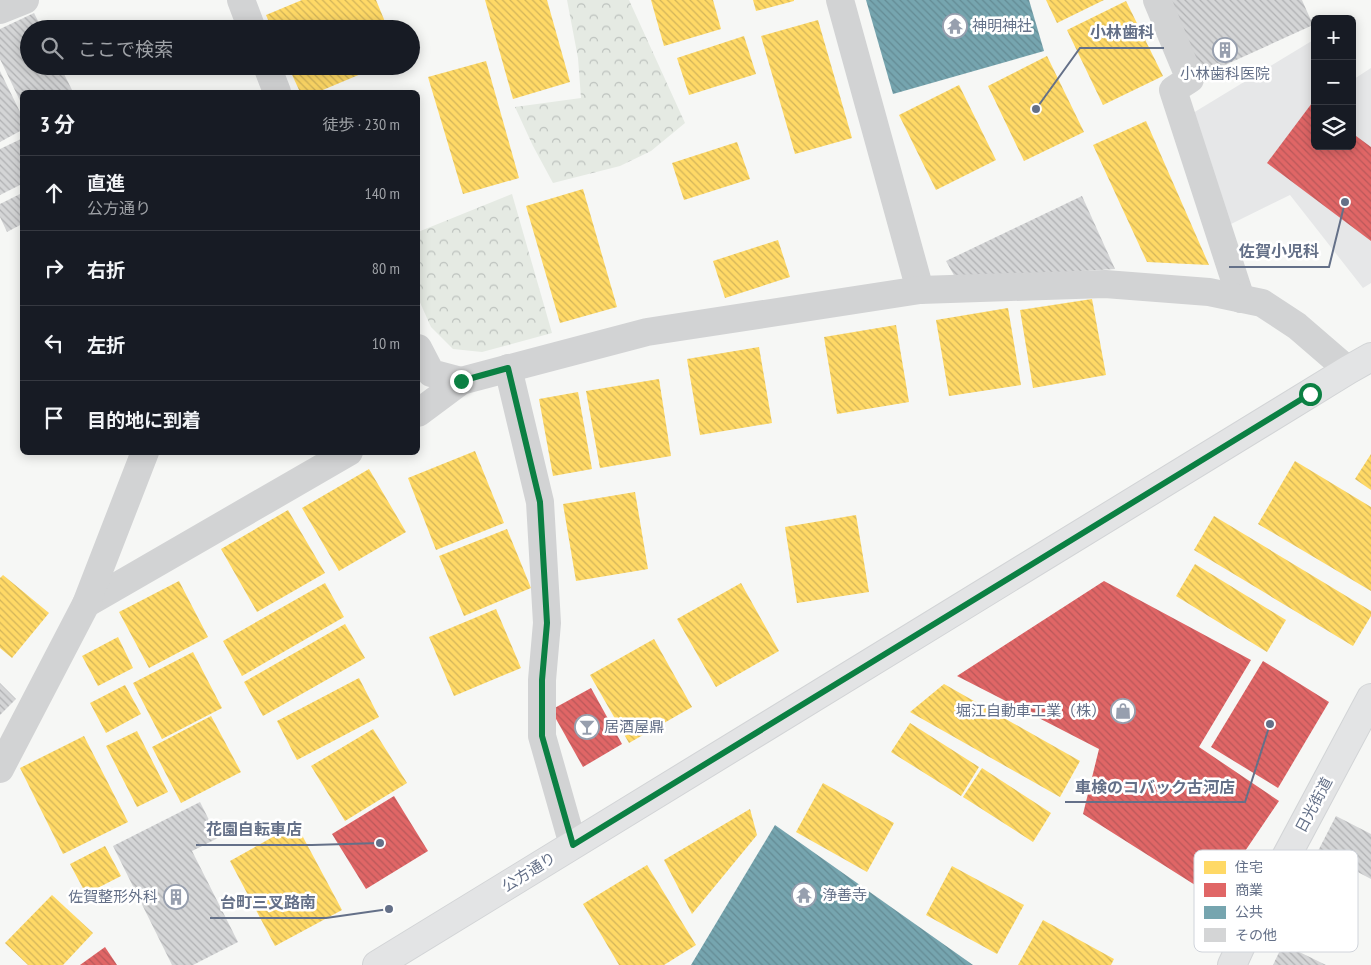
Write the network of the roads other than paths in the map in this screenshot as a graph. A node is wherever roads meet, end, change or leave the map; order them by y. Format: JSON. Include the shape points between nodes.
{"nodes":[{"id":1,"x":24,"y":0,"type":"edge"},
{"id":2,"x":241,"y":0,"type":"edge"},
{"id":3,"x":840,"y":0,"type":"edge"},
{"id":4,"x":1157,"y":0,"type":"edge"},
{"id":5,"x":0,"y":10,"type":"edge"},
{"id":6,"x":249,"y":20,"type":"edge"},
{"id":7,"x":270,"y":75,"type":"edge"},
{"id":8,"x":276,"y":90,"type":"edge"},
{"id":9,"x":920,"y":290,"type":"junction"},
{"id":10,"x":1241,"y":298,"type":"junction"},
{"id":11,"x":420,"y":352,"type":"edge"},
{"id":12,"x":1359,"y":364,"type":"edge"},
{"id":13,"x":508,"y":368,"type":"junction"},
{"id":14,"x":461,"y":381,"type":"junction"},
{"id":15,"x":420,"y":412,"type":"edge"},
{"id":16,"x":144,"y":455,"type":"edge"},
{"id":17,"x":344,"y":455,"type":"edge"},
{"id":18,"x":86,"y":604,"type":"junction"},
{"id":19,"x":1371,"y":698,"type":"edge"},
{"id":20,"x":0,"y":769,"type":"edge"},
{"id":21,"x":573,"y":845,"type":"junction"},
{"id":22,"x":1290,"y":850,"type":"edge"},
{"id":23,"x":1238,"y":952,"type":"edge"},
{"id":24,"x":377,"y":965,"type":"edge"},
{"id":25,"x":1232,"y":965,"type":"edge"}],
"edges":[{"from":1,"to":5,"type":"street"},
{"from":2,"to":6,"type":"street"},
{"from":3,"to":9,"type":"street"},
{"from":4,"to":10,"type":"street","via":[[1190,79],[1173,90]]},
{"from":7,"to":8,"type":"street"},
{"from":9,"to":10,"type":"street","via":[[1105,284],[1209,292]]},
{"from":9,"to":13,"type":"street","via":[[646,332]]},
{"from":10,"to":12,"type":"street","via":[[1262,303]]},
{"from":11,"to":14,"type":"street","via":[[431,373]]},
{"from":12,"to":21,"type":"street","name":"公方通り"},
{"from":13,"to":14,"type":"street"},
{"from":13,"to":21,"type":"street","via":[[540,502],[547,623],[542,736]]},
{"from":14,"to":15,"type":"street"},
{"from":16,"to":18,"type":"street"},
{"from":17,"to":18,"type":"street"},
{"from":18,"to":20,"type":"street"},
{"from":19,"to":22,"type":"street","name":"日光街道"},
{"from":21,"to":24,"type":"street","name":"公方通り"},
{"from":23,"to":25,"type":"street","name":"日光街道"}]}
